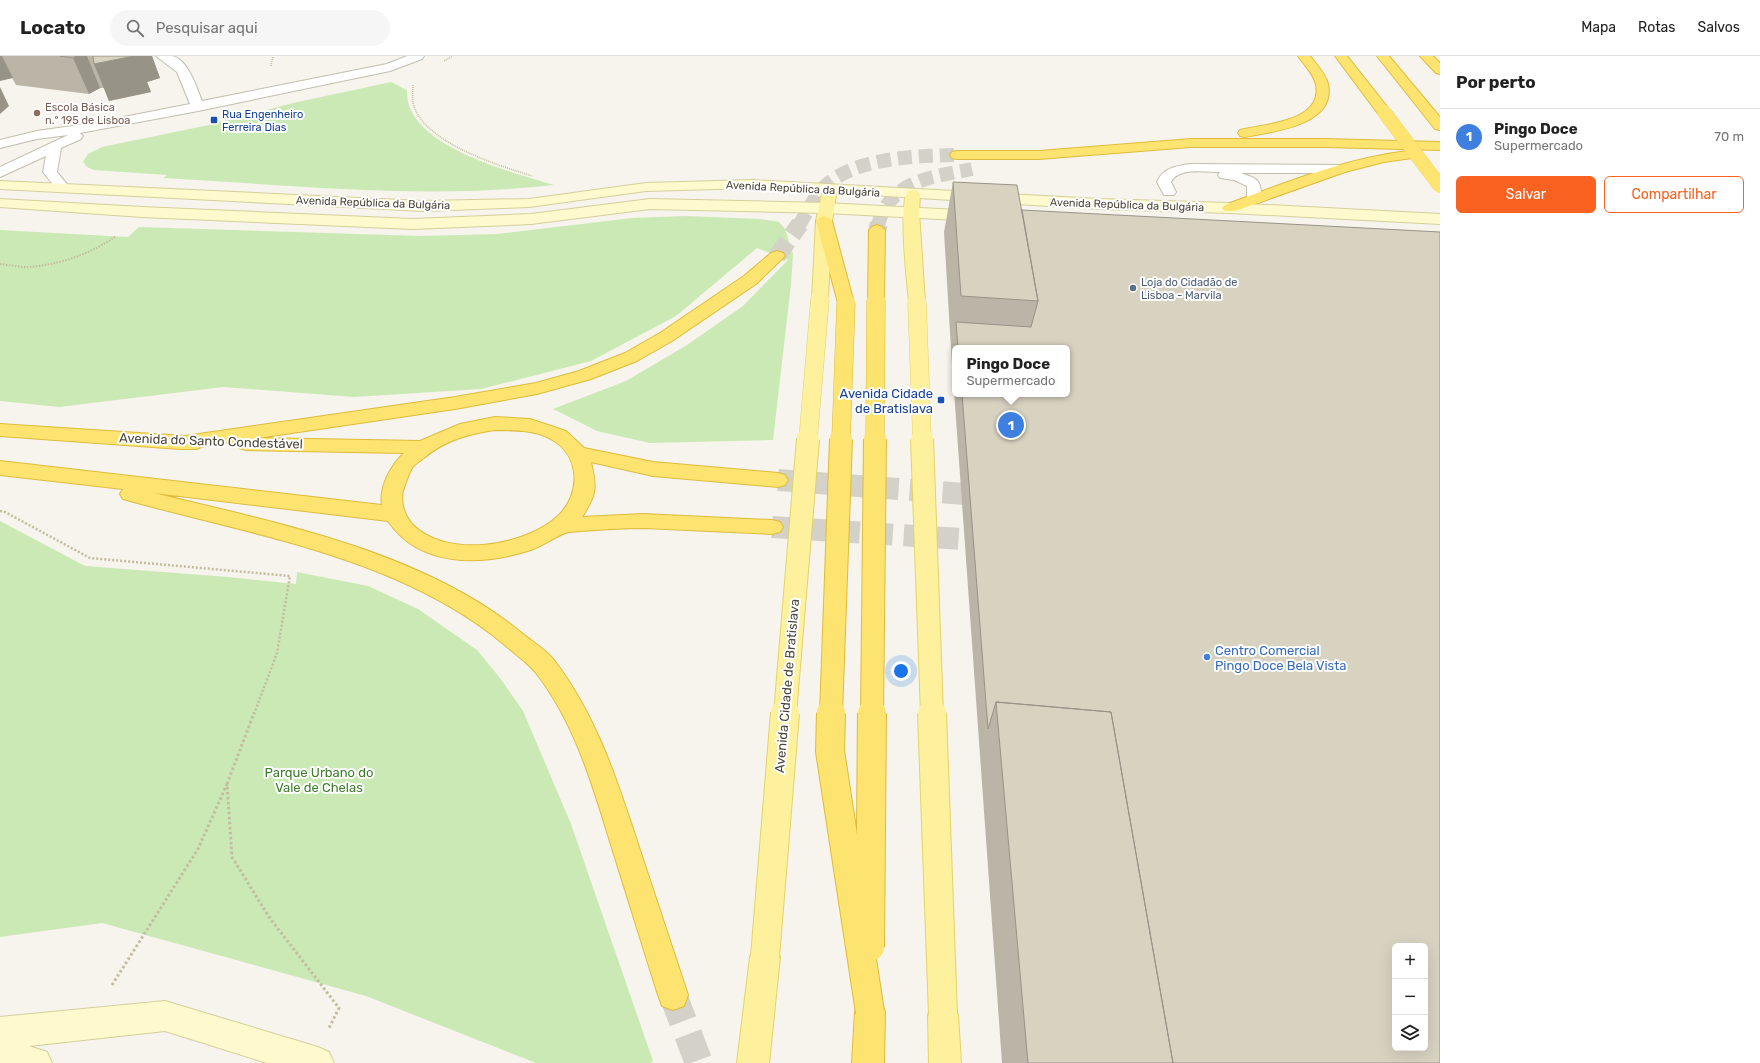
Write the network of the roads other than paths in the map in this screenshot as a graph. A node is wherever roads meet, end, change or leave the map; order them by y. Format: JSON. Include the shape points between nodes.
{"nodes":[{"id":1,"x":162,"y":56,"type":"edge"},
{"id":2,"x":418,"y":56,"type":"edge"},
{"id":3,"x":1304,"y":56,"type":"edge"},
{"id":4,"x":1341,"y":56,"type":"edge"},
{"id":5,"x":1383,"y":56,"type":"edge"},
{"id":6,"x":1426,"y":56,"type":"edge"},
{"id":7,"x":1440,"y":70,"type":"edge"},
{"id":8,"x":198,"y":107,"type":"junction"},
{"id":9,"x":1440,"y":126,"type":"edge"},
{"id":10,"x":93,"y":128,"type":"junction"},
{"id":11,"x":1191,"y":143,"type":"junction"},
{"id":12,"x":0,"y":144,"type":"edge"},
{"id":13,"x":55,"y":146,"type":"junction"},
{"id":14,"x":1440,"y":146,"type":"edge"},
{"id":15,"x":1440,"y":152,"type":"edge"},
{"id":16,"x":957,"y":155,"type":"tunnel mouth"},
{"id":17,"x":1039,"y":155,"type":"junction"},
{"id":18,"x":972,"y":169,"type":"tunnel mouth"},
{"id":19,"x":1340,"y":169,"type":"junction"},
{"id":20,"x":0,"y":173,"type":"edge"},
{"id":21,"x":0,"y":185,"type":"edge"},
{"id":22,"x":1440,"y":186,"type":"edge"},
{"id":23,"x":62,"y":188,"type":"junction"},
{"id":24,"x":830,"y":189,"type":"junction"},
{"id":25,"x":913,"y":194,"type":"junction"},
{"id":26,"x":1254,"y":200,"type":"junction"},
{"id":27,"x":0,"y":203,"type":"edge"},
{"id":28,"x":1230,"y":208,"type":"junction"},
{"id":29,"x":911,"y":212,"type":"junction"},
{"id":30,"x":825,"y":214,"type":"junction"},
{"id":31,"x":995,"y":217,"type":"edge"},
{"id":32,"x":1440,"y":219,"type":"edge"},
{"id":33,"x":877,"y":230,"type":"tunnel mouth"},
{"id":34,"x":777,"y":256,"type":"tunnel mouth"},
{"id":35,"x":0,"y":430,"type":"edge"},
{"id":36,"x":180,"y":443,"type":"junction"},
{"id":37,"x":423,"y":447,"type":"junction"},
{"id":38,"x":579,"y":453,"type":"junction"},
{"id":39,"x":0,"y":468,"type":"edge"},
{"id":40,"x":38,"y":471,"type":"junction"},
{"id":41,"x":778,"y":480,"type":"tunnel mouth"},
{"id":42,"x":394,"y":514,"type":"junction"},
{"id":43,"x":561,"y":525,"type":"junction"},
{"id":44,"x":772,"y":527,"type":"tunnel mouth"},
{"id":45,"x":673,"y":995,"type":"tunnel mouth"},
{"id":46,"x":870,"y":1012,"type":"junction"},
{"id":47,"x":0,"y":1033,"type":"edge"},
{"id":48,"x":0,"y":1055,"type":"edge"},
{"id":49,"x":315,"y":1062,"type":"edge"},
{"id":50,"x":36,"y":1063,"type":"edge"},
{"id":51,"x":753,"y":1063,"type":"edge"},
{"id":52,"x":868,"y":1063,"type":"edge"},
{"id":53,"x":945,"y":1063,"type":"edge"}],
"edges":[{"from":1,"to":8,"type":"street","via":[[179,64],[187,77]]},
{"from":2,"to":8,"type":"street","via":[[390,67]]},
{"from":3,"to":11,"type":"highway","via":[[1322,84],[1323,93],[1312,113],[1281,126]]},
{"from":4,"to":22,"type":"highway","bridge":true},
{"from":5,"to":9,"type":"highway"},
{"from":6,"to":7,"type":"highway"},
{"from":8,"to":10,"type":"street"},
{"from":10,"to":12,"type":"street","via":[[37,135]]},
{"from":10,"to":13,"type":"street"},
{"from":11,"to":14,"type":"highway"},
{"from":11,"to":17,"type":"highway"},
{"from":13,"to":20,"type":"street"},
{"from":13,"to":23,"type":"street","via":[[50,172]]},
{"from":15,"to":19,"type":"highway","via":[[1393,156]]},
{"from":16,"to":17,"type":"highway"},
{"from":17,"to":18,"type":"highway"},
{"from":19,"to":26,"type":"highway"},
{"from":19,"to":26,"type":"street","via":[[1190,168],[1171,172],[1164,182],[1174,192],[1183,176],[1227,175],[1254,184]]},
{"from":21,"to":23,"type":"street","name":"Avenida República da Bulgária"},
{"from":23,"to":24,"type":"street","name":"Avenida República da Bulgária","via":[[423,206],[529,203],[646,187],[752,184]]},
{"from":24,"to":25,"type":"street","name":"Avenida República da Bulgária"},
{"from":24,"to":30,"type":"main road","name":"Avenida Cidade de Bratislava"},
{"from":25,"to":28,"type":"street","name":"Avenida República da Bulgária"},
{"from":25,"to":29,"type":"main road"},
{"from":26,"to":28,"type":"highway"},
{"from":27,"to":30,"type":"street","name":"Avenida República da Bulgária","via":[[413,224],[531,219],[650,204]]},
{"from":28,"to":32,"type":"street","name":"Avenida República da Bulgária"},
{"from":29,"to":30,"type":"street","name":"Avenida República da Bulgária"},
{"from":29,"to":31,"type":"street","name":"Avenida República da Bulgária"},
{"from":29,"to":53,"type":"main road","bridge":true,"via":[[917,302]]},
{"from":30,"to":46,"type":"highway","bridge":true,"via":[[846,303],[830,751]]},
{"from":30,"to":51,"type":"main road","name":"Avenida Cidade de Bratislava","bridge":true,"via":[[765,956]]},
{"from":33,"to":46,"type":"highway","bridge":true},
{"from":34,"to":36,"type":"highway","via":[[750,280],[666,337],[631,357],[584,375],[538,388],[455,403]]},
{"from":35,"to":36,"type":"highway","name":"Avenida do Santo Condestável"},
{"from":36,"to":37,"type":"highway","name":"Avenida do Santo Condestável"},
{"from":37,"to":38,"type":"highway","name":"Avenida do Santo Condestável","via":[[449,433],[479,425],[509,422],[538,427],[562,437]]},
{"from":37,"to":42,"type":"highway","name":"Avenida do Santo Condestável","via":[[402,467],[392,490]]},
{"from":38,"to":41,"type":"highway","via":[[653,469]]},
{"from":38,"to":43,"type":"highway","name":"Avenida do Santo Condestável","via":[[586,470],[586,488],[577,507]]},
{"from":39,"to":40,"type":"highway"},
{"from":40,"to":42,"type":"highway"},
{"from":40,"to":45,"type":"highway","via":[[289,534],[374,562],[447,594],[494,622],[544,665],[575,713],[602,770]]},
{"from":42,"to":43,"type":"highway","name":"Avenida do Santo Condestável","via":[[406,530],[425,543],[450,551],[480,553],[510,549],[538,539]]},
{"from":43,"to":44,"type":"highway","name":"Avenida do Santo Condestável","via":[[643,521]]},
{"from":46,"to":52,"type":"highway"},
{"from":47,"to":49,"type":"street","via":[[165,1016]]},
{"from":48,"to":50,"type":"street"}]}
